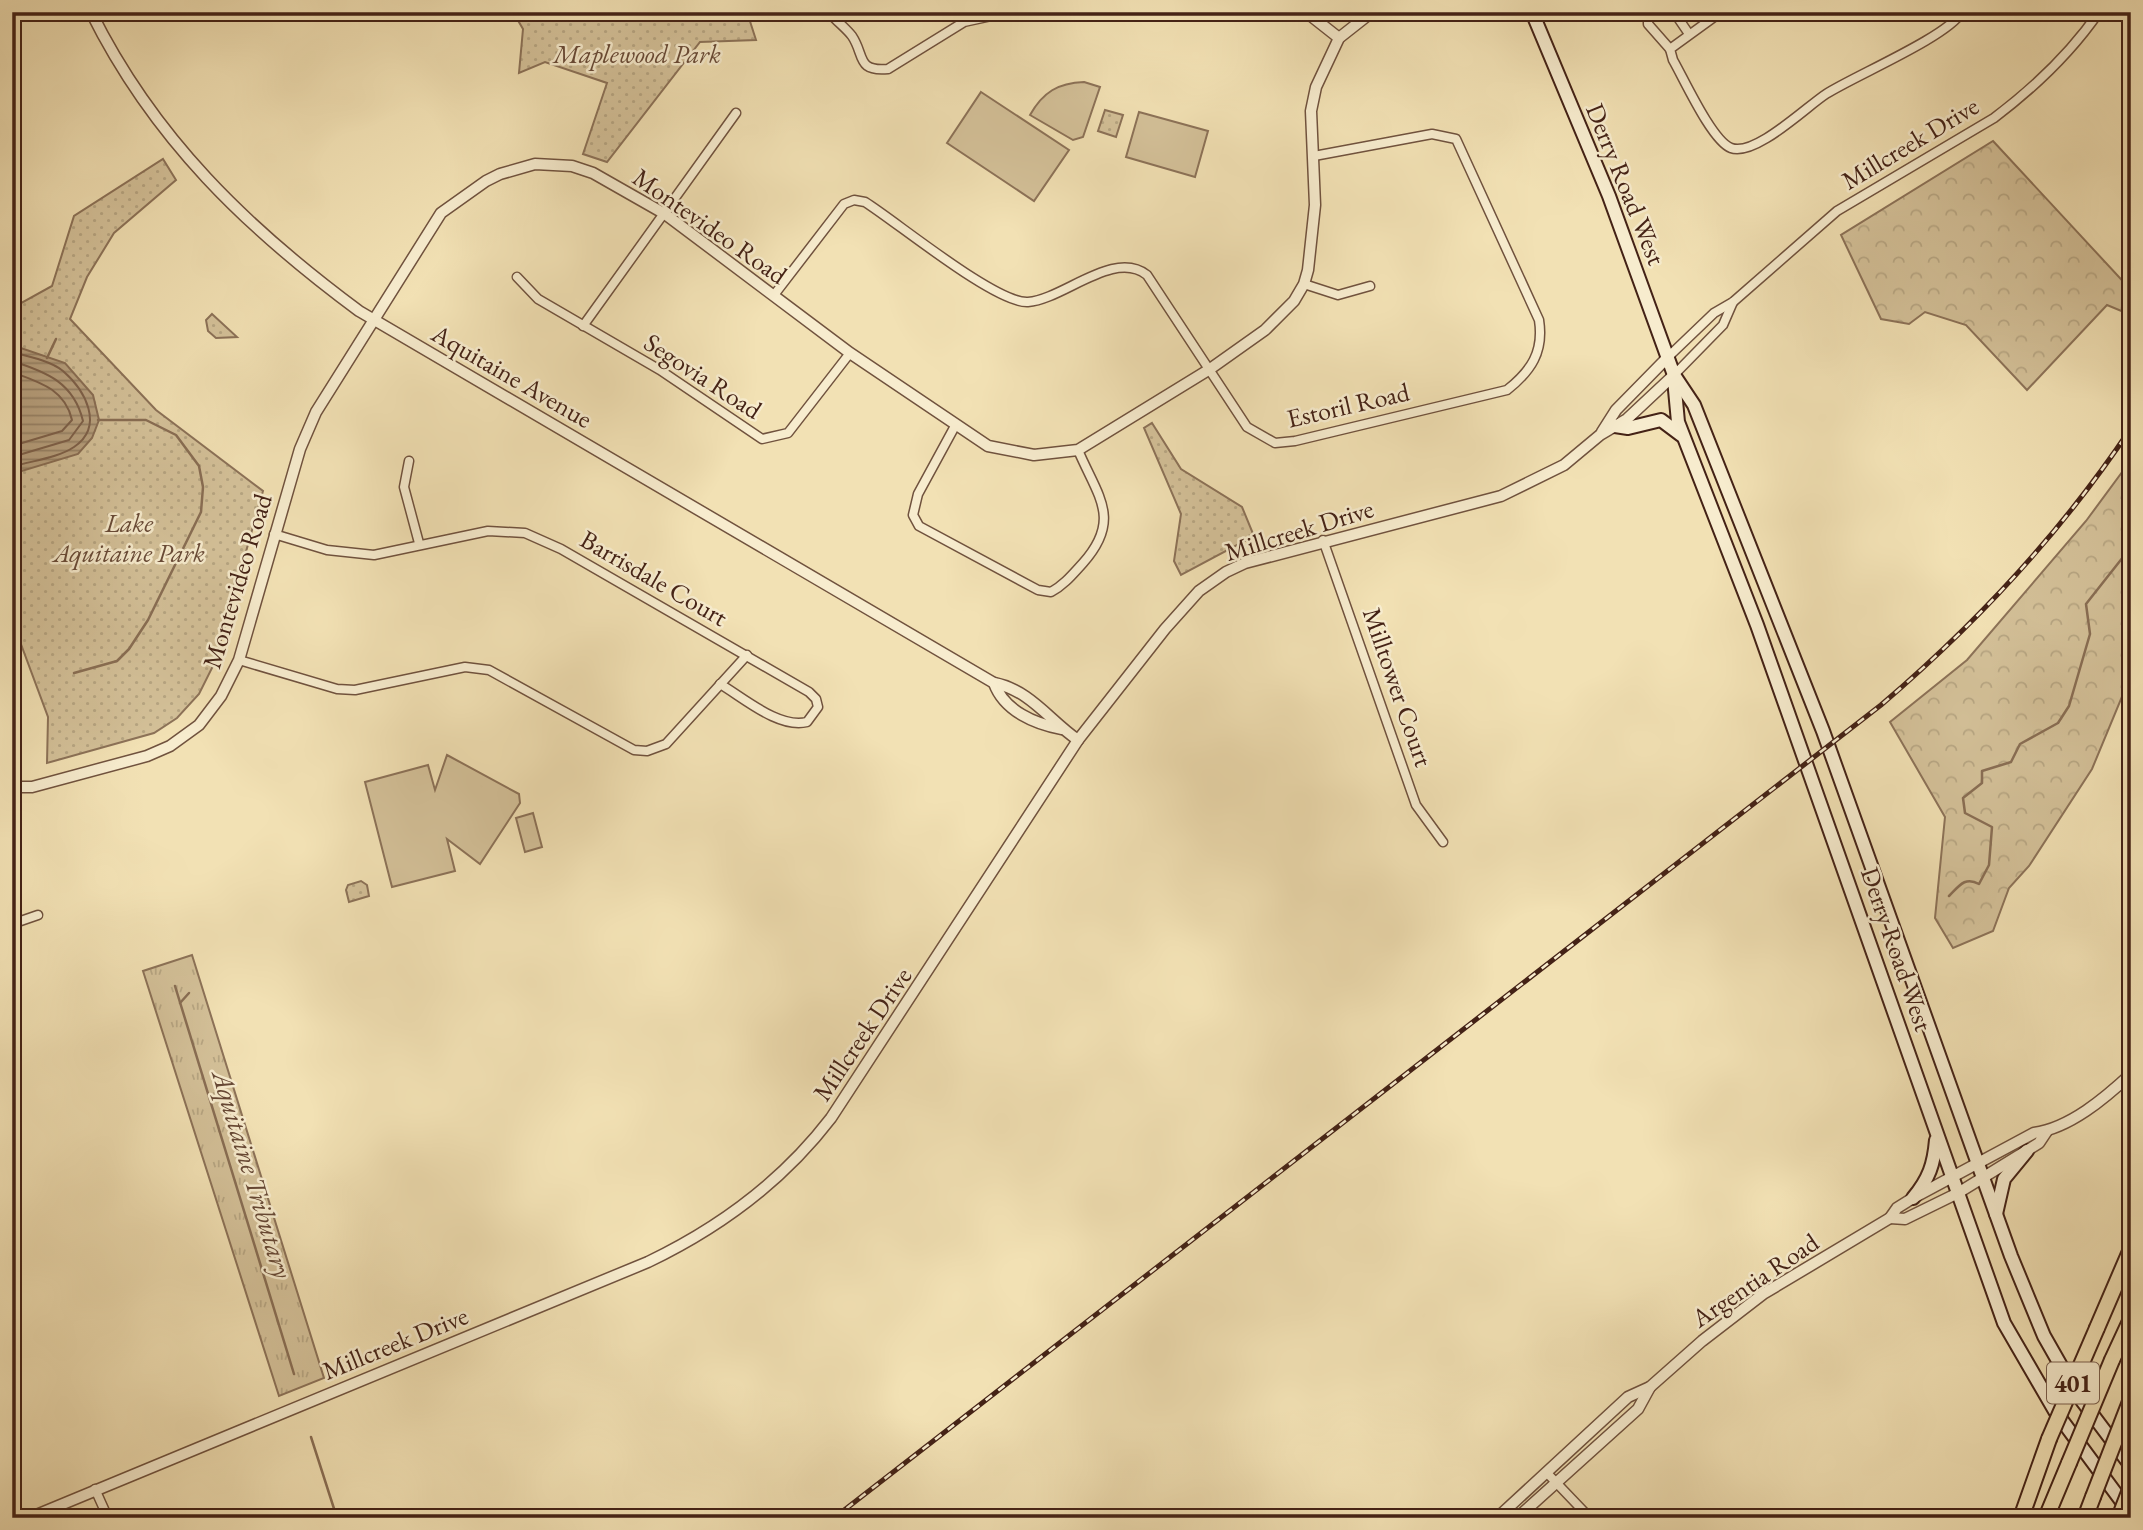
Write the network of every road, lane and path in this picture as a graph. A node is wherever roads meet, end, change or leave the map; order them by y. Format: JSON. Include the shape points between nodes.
{"nodes":[{"id":1,"x":91,"y":12,"type":"edge"},
{"id":2,"x":829,"y":12,"type":"edge"},
{"id":3,"x":959,"y":12,"type":"edge"},
{"id":4,"x":1010,"y":12,"type":"edge"},
{"id":5,"x":1306,"y":12,"type":"edge"},
{"id":6,"x":1372,"y":12,"type":"edge"},
{"id":7,"x":1532,"y":12,"type":"edge"},
{"id":8,"x":1648,"y":12,"type":"edge"},
{"id":9,"x":1674,"y":12,"type":"edge"},
{"id":10,"x":1721,"y":12,"type":"edge"},
{"id":11,"x":1962,"y":12,"type":"edge"},
{"id":12,"x":2099,"y":12,"type":"edge"},
{"id":13,"x":964,"y":22,"type":"junction"},
{"id":14,"x":1689,"y":34,"type":"junction"},
{"id":15,"x":1339,"y":38,"type":"junction"},
{"id":16,"x":1671,"y":49,"type":"junction"},
{"id":17,"x":736,"y":113,"type":"dead end"},
{"id":18,"x":1314,"y":156,"type":"junction"},
{"id":19,"x":665,"y":214,"type":"junction"},
{"id":20,"x":517,"y":277,"type":"dead end"},
{"id":21,"x":1304,"y":284,"type":"junction"},
{"id":22,"x":1370,"y":286,"type":"dead end"},
{"id":23,"x":774,"y":295,"type":"junction"},
{"id":24,"x":1733,"y":302,"type":"junction"},
{"id":25,"x":373,"y":321,"type":"junction"},
{"id":26,"x":583,"y":326,"type":"junction"},
{"id":27,"x":850,"y":353,"type":"junction"},
{"id":28,"x":1667,"y":358,"type":"junction"},
{"id":29,"x":1210,"y":369,"type":"junction"},
{"id":30,"x":1674,"y":375,"type":"junction"},
{"id":31,"x":955,"y":425,"type":"junction"},
{"id":32,"x":1615,"y":426,"type":"junction"},
{"id":33,"x":1600,"y":435,"type":"junction"},
{"id":34,"x":1683,"y":436,"type":"junction"},
{"id":35,"x":1078,"y":450,"type":"junction"},
{"id":36,"x":409,"y":461,"type":"dead end"},
{"id":37,"x":274,"y":534,"type":"junction"},
{"id":38,"x":1323,"y":540,"type":"junction"},
{"id":39,"x":419,"y":543,"type":"junction"},
{"id":40,"x":747,"y":655,"type":"junction"},
{"id":41,"x":239,"y":660,"type":"junction"},
{"id":42,"x":994,"y":683,"type":"junction"},
{"id":43,"x":720,"y":684,"type":"junction"},
{"id":44,"x":1062,"y":729,"type":"junction"},
{"id":45,"x":1078,"y":740,"type":"junction"},
{"id":46,"x":12,"y":787,"type":"edge"},
{"id":47,"x":1443,"y":842,"type":"dead end"},
{"id":48,"x":38,"y":915,"type":"dead end"},
{"id":49,"x":12,"y":924,"type":"edge"},
{"id":50,"x":2131,"y":1074,"type":"edge"},
{"id":51,"x":2047,"y":1131,"type":"junction"},
{"id":52,"x":1936,"y":1132,"type":"junction"},
{"id":53,"x":2028,"y":1151,"type":"junction"},
{"id":54,"x":1980,"y":1163,"type":"junction"},
{"id":55,"x":1984,"y":1177,"type":"junction"},
{"id":56,"x":1952,"y":1179,"type":"junction"},
{"id":57,"x":1958,"y":1193,"type":"junction"},
{"id":58,"x":1913,"y":1198,"type":"junction"},
{"id":59,"x":1996,"y":1214,"type":"junction"},
{"id":60,"x":1890,"y":1218,"type":"junction"},
{"id":61,"x":2131,"y":1249,"type":"edge"},
{"id":62,"x":2131,"y":1319,"type":"edge"},
{"id":63,"x":1650,"y":1387,"type":"junction"},
{"id":64,"x":2131,"y":1399,"type":"edge"},
{"id":65,"x":2131,"y":1466,"type":"edge"},
{"id":66,"x":1547,"y":1473,"type":"junction"},
{"id":67,"x":1556,"y":1482,"type":"junction"},
{"id":68,"x":2131,"y":1487,"type":"edge"},
{"id":69,"x":95,"y":1489,"type":"junction"},
{"id":70,"x":2131,"y":1514,"type":"edge"},
{"id":71,"x":29,"y":1518,"type":"edge"},
{"id":72,"x":108,"y":1518,"type":"edge"},
{"id":73,"x":1497,"y":1518,"type":"edge"},
{"id":74,"x":1517,"y":1518,"type":"edge"},
{"id":75,"x":1590,"y":1518,"type":"edge"},
{"id":76,"x":2021,"y":1518,"type":"edge"},
{"id":77,"x":2046,"y":1518,"type":"edge"},
{"id":78,"x":2085,"y":1518,"type":"edge"},
{"id":79,"x":2119,"y":1518,"type":"edge"}],
"edges":[{"from":1,"to":25,"type":"street","name":"Aquitaine Avenue","via":[[152,114],[223,198],[303,270]]},
{"from":2,"to":13,"type":"street","via":[[853,37],[863,62],[872,70],[888,69]]},
{"from":3,"to":13,"type":"street"},
{"from":4,"to":13,"type":"street"},
{"from":5,"to":15,"type":"street"},
{"from":6,"to":15,"type":"street","name":"Montevideo Road"},
{"from":7,"to":28,"type":"main road","name":"Derry Road West","via":[[1609,196]]},
{"from":8,"to":16,"type":"street","via":[[1648,24]]},
{"from":9,"to":14,"type":"street"},
{"from":10,"to":14,"type":"street"},
{"from":11,"to":16,"type":"street","via":[[1944,30],[1825,95],[1741,149],[1732,148],[1718,136]]},
{"from":12,"to":24,"type":"street","name":"Millcreek Drive","via":[[2051,71],[2018,100],[1837,211]]},
{"from":14,"to":16,"type":"street"},
{"from":15,"to":18,"type":"street","name":"Montevideo Road","via":[[1316,87],[1311,111]]},
{"from":17,"to":19,"type":"street"},
{"from":18,"to":21,"type":"street","name":"Montevideo Road","via":[[1315,205]]},
{"from":18,"to":29,"type":"street","name":"Estoril Road","via":[[1432,134],[1457,139],[1539,320],[1538,356],[1507,390],[1275,443],[1247,427]]},
{"from":19,"to":23,"type":"street","name":"Montevideo Road"},
{"from":19,"to":25,"type":"street","name":"Montevideo Road","via":[[604,178],[572,166],[535,164],[500,174],[441,213]]},
{"from":19,"to":26,"type":"street"},
{"from":20,"to":26,"type":"street","name":"Segovia Road","via":[[538,299]]},
{"from":21,"to":22,"type":"street","via":[[1338,295]]},
{"from":21,"to":29,"type":"street","name":"Montevideo Road","via":[[1280,318]]},
{"from":23,"to":27,"type":"street","name":"Montevideo Road"},
{"from":23,"to":29,"type":"street","name":"Estoril Road","via":[[844,204],[853,200],[864,202],[990,288],[1017,301],[1041,299],[1116,268],[1138,268]]},
{"from":24,"to":28,"type":"street","name":"Millcreek Drive","via":[[1714,313]]},
{"from":24,"to":30,"type":"street","name":"Millcreek Drive","via":[[1723,325]]},
{"from":25,"to":37,"type":"street","name":"Montevideo Road","via":[[316,412]]},
{"from":25,"to":42,"type":"street","name":"Aquitaine Avenue"},
{"from":26,"to":27,"type":"street","name":"Segovia Road","via":[[660,370],[762,439],[788,433]]},
{"from":27,"to":31,"type":"street","name":"Montevideo Road"},
{"from":28,"to":30,"type":"main road","name":"Derry Road West"},
{"from":28,"to":33,"type":"street","name":"Millcreek Drive","via":[[1616,410]]},
{"from":29,"to":35,"type":"street","name":"Montevideo Road"},
{"from":30,"to":32,"type":"street","name":"Millcreek Drive"},
{"from":30,"to":34,"type":"main road","name":"Derry Road West"},
{"from":30,"to":54,"type":"main road","name":"Derry Road West","via":[[1694,405],[1823,732]]},
{"from":31,"to":35,"type":"street","name":"Montevideo Road","via":[[1002,451],[1034,455]]},
{"from":31,"to":35,"type":"street","via":[[918,494],[913,515],[919,526],[1038,590],[1051,592],[1064,585],[1093,551],[1103,531],[1104,509]]},
{"from":32,"to":33,"type":"street","name":"Millcreek Drive"},
{"from":32,"to":34,"type":"main road","via":[[1628,428],[1661,420]]},
{"from":33,"to":38,"type":"street","name":"Millcreek Drive","via":[[1564,465],[1501,496]]},
{"from":34,"to":52,"type":"main road","name":"Derry Road West","via":[[1730,551]]},
{"from":36,"to":39,"type":"street","via":[[404,487]]},
{"from":37,"to":39,"type":"street","name":"Barrisdale Court","via":[[354,555],[374,555]]},
{"from":37,"to":41,"type":"street","name":"Montevideo Road"},
{"from":38,"to":45,"type":"street","name":"Millcreek Drive","via":[[1245,563],[1199,591]]},
{"from":38,"to":47,"type":"street","name":"Milltower Court","via":[[1416,805]]},
{"from":39,"to":40,"type":"street","name":"Barrisdale Court","via":[[488,531],[525,533],[561,548]]},
{"from":40,"to":43,"type":"street"},
{"from":40,"to":43,"type":"street","name":"Barrisdale Court","via":[[816,699],[815,715],[797,725],[781,720]]},
{"from":41,"to":43,"type":"street","via":[[337,689],[355,690],[465,667],[489,670],[634,750],[648,751],[666,744]]},
{"from":41,"to":46,"type":"street","name":"Montevideo Road","via":[[221,696],[199,725],[170,747],[32,787]]},
{"from":42,"to":44,"type":"street","name":"Aquitaine Avenue","via":[[1007,686],[1048,712]]},
{"from":42,"to":44,"type":"street","name":"Aquitaine Avenue","via":[[1000,699],[1039,725]]},
{"from":44,"to":45,"type":"street","name":"Aquitaine Avenue"},
{"from":45,"to":69,"type":"street","name":"Millcreek Drive","via":[[831,1118],[795,1162],[723,1221],[648,1262]]},
{"from":48,"to":49,"type":"street"},
{"from":50,"to":51,"type":"street","name":"Argentia Road","via":[[2092,1106]]},
{"from":51,"to":53,"type":"street","name":"Argentia Road"},
{"from":51,"to":54,"type":"street","name":"Argentia Road","via":[[2034,1133]]},
{"from":52,"to":56,"type":"main road","name":"Derry Road West"},
{"from":52,"to":58,"type":"main road","via":[[1934,1163]]},
{"from":53,"to":55,"type":"street","name":"Argentia Road"},
{"from":53,"to":59,"type":"main road","via":[[2004,1179]]},
{"from":54,"to":55,"type":"main road","name":"Derry Road West"},
{"from":54,"to":56,"type":"street","name":"Argentia Road"},
{"from":55,"to":57,"type":"street","name":"Argentia Road"},
{"from":55,"to":59,"type":"main road","name":"Derry Road West"},
{"from":56,"to":57,"type":"main road","name":"Derry Road West"},
{"from":56,"to":58,"type":"street","name":"Argentia Road"},
{"from":57,"to":60,"type":"street","name":"Argentia Road","via":[[1905,1219]]},
{"from":57,"to":70,"type":"main road","name":"Derry Road West","via":[[2004,1323],[2026,1364]]},
{"from":58,"to":60,"type":"street","name":"Argentia Road"},
{"from":59,"to":65,"type":"main road","name":"Derry Road West","via":[[2044,1336],[2077,1394]]},
{"from":60,"to":63,"type":"street","name":"Argentia Road","via":[[1763,1294]]},
{"from":61,"to":76,"type":"highway","number":"401","bridge":true,"via":[[2049,1439]]},
{"from":62,"to":77,"type":"highway","number":"401","bridge":true},
{"from":63,"to":66,"type":"street","name":"Argentia Road","via":[[1628,1397]]},
{"from":63,"to":67,"type":"street","name":"Argentia Road","via":[[1638,1409]]},
{"from":64,"to":78,"type":"highway","number":"401","bridge":true},
{"from":66,"to":67,"type":"street"},
{"from":66,"to":73,"type":"street","name":"Argentia Road"},
{"from":67,"to":74,"type":"street","name":"Argentia Road"},
{"from":67,"to":75,"type":"street"},
{"from":68,"to":79,"type":"highway","bridge":true},
{"from":69,"to":71,"type":"street","name":"Millcreek Drive"},
{"from":69,"to":72,"type":"street"}]}
